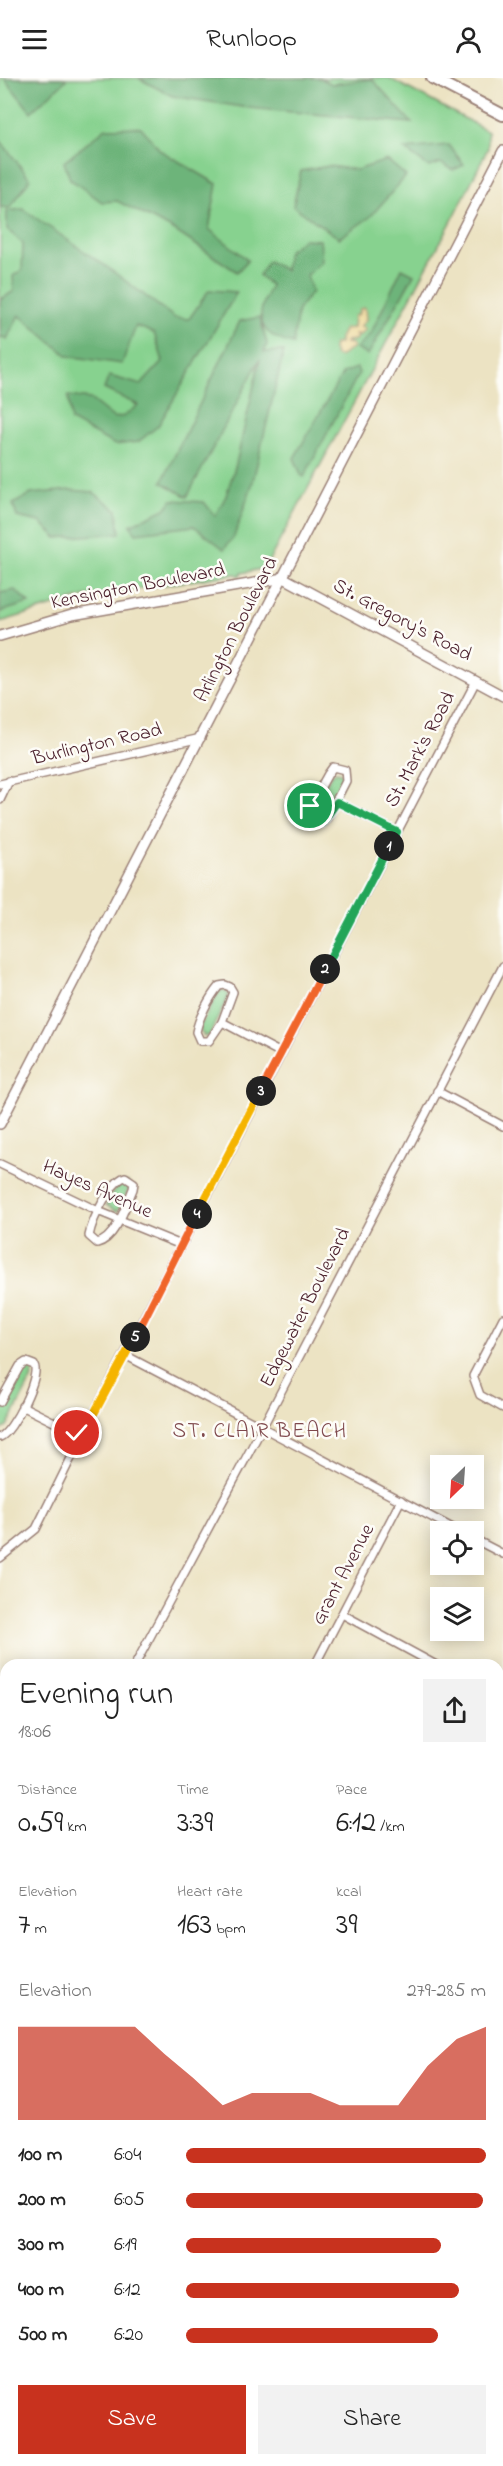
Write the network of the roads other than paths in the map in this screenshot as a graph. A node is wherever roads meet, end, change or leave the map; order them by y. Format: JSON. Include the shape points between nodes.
{"nodes":[{"id":1,"x":432,"y":78,"type":"edge"},
{"id":2,"x":503,"y":115,"type":"edge"},
{"id":3,"x":503,"y":151,"type":"edge"},
{"id":4,"x":284,"y":578,"type":"junction"},
{"id":5,"x":0,"y":636,"type":"edge"},
{"id":6,"x":476,"y":681,"type":"junction"},
{"id":7,"x":503,"y":696,"type":"edge"},
{"id":8,"x":201,"y":738,"type":"junction"},
{"id":9,"x":9,"y":781,"type":"junction"},
{"id":10,"x":0,"y":784,"type":"edge"},
{"id":11,"x":0,"y":800,"type":"edge"},
{"id":12,"x":337,"y":802,"type":"junction"},
{"id":13,"x":397,"y":832,"type":"junction"},
{"id":14,"x":503,"y":966,"type":"edge"},
{"id":15,"x":222,"y":1022,"type":"junction"},
{"id":16,"x":281,"y":1053,"type":"junction"},
{"id":17,"x":437,"y":1091,"type":"junction"},
{"id":18,"x":0,"y":1124,"type":"edge"},
{"id":19,"x":503,"y":1126,"type":"edge"},
{"id":20,"x":0,"y":1164,"type":"edge"},
{"id":21,"x":98,"y":1211,"type":"junction"},
{"id":22,"x":119,"y":1218,"type":"junction"},
{"id":23,"x":181,"y":1245,"type":"junction"},
{"id":24,"x":503,"y":1318,"type":"edge"},
{"id":25,"x":125,"y":1356,"type":"junction"},
{"id":26,"x":0,"y":1402,"type":"edge"},
{"id":27,"x":22,"y":1406,"type":"junction"},
{"id":28,"x":503,"y":1407,"type":"edge"},
{"id":29,"x":262,"y":1428,"type":"junction"},
{"id":30,"x":82,"y":1436,"type":"junction"},
{"id":31,"x":0,"y":1437,"type":"edge"},
{"id":32,"x":401,"y":1500,"type":"junction"},
{"id":33,"x":440,"y":1521,"type":"edge"},
{"id":34,"x":484,"y":1544,"type":"edge"},
{"id":35,"x":503,"y":1554,"type":"edge"},
{"id":36,"x":0,"y":1558,"type":"edge"},
{"id":37,"x":342,"y":1614,"type":"junction"},
{"id":38,"x":138,"y":1659,"type":"edge"},
{"id":39,"x":318,"y":1659,"type":"edge"},
{"id":40,"x":425,"y":1659,"type":"edge"}],
"edges":[{"from":1,"to":2,"type":"main road"},
{"from":3,"to":4,"type":"street","name":"Arlington Boulevard"},
{"from":4,"to":5,"type":"street","name":"Kensington Boulevard","via":[[72,615]]},
{"from":4,"to":6,"type":"street","name":"St. Gregory's Road"},
{"from":4,"to":8,"type":"street","name":"Arlington Boulevard"},
{"from":6,"to":7,"type":"street","name":"St. Gregory's Road"},
{"from":6,"to":13,"type":"street","name":"St. Mark's Road"},
{"from":8,"to":9,"type":"street","name":"Burlington Road"},
{"from":8,"to":18,"type":"street","name":"Arlington Boulevard"},
{"from":9,"to":10,"type":"street","name":"Burlington Road"},
{"from":9,"to":11,"type":"street"},
{"from":12,"to":12,"type":"street","via":[[347,775],[338,767],[330,770],[308,810],[309,820],[322,823]]},
{"from":12,"to":13,"type":"street"},
{"from":13,"to":16,"type":"street","name":"St. Mark's Road"},
{"from":14,"to":17,"type":"street","name":"Edgewater Boulevard"},
{"from":15,"to":15,"type":"street","via":[[233,992],[225,985],[214,993],[196,1037],[209,1041]]},
{"from":15,"to":16,"type":"street"},
{"from":16,"to":23,"type":"street","name":"St. Mark's Road"},
{"from":17,"to":19,"type":"street"},
{"from":17,"to":29,"type":"street","name":"Edgewater Boulevard"},
{"from":20,"to":21,"type":"street","name":"Hayes Avenue"},
{"from":21,"to":22,"type":"street","name":"Hayes Avenue"},
{"from":21,"to":22,"type":"street","via":[[89,1236],[97,1243],[107,1238]]},
{"from":21,"to":22,"type":"street","via":[[115,1183],[125,1176],[134,1182],[134,1189]]},
{"from":22,"to":23,"type":"street","name":"Hayes Avenue"},
{"from":23,"to":25,"type":"street","name":"St. Mark's Road"},
{"from":24,"to":28,"type":"street","via":[[473,1376],[480,1395]]},
{"from":25,"to":29,"type":"street"},
{"from":25,"to":30,"type":"street","name":"St. Mark's Road"},
{"from":26,"to":27,"type":"street","via":[[20,1366],[29,1363],[37,1371]]},
{"from":27,"to":30,"type":"street"},
{"from":27,"to":31,"type":"street","via":[[6,1434]]},
{"from":29,"to":32,"type":"street"},
{"from":29,"to":38,"type":"street","name":"Edgewater Boulevard"},
{"from":30,"to":36,"type":"street","name":"St. Mark's Road","via":[[36,1528]]},
{"from":32,"to":33,"type":"street"},
{"from":32,"to":37,"type":"street","name":"Grant Avenue"},
{"from":34,"to":35,"type":"street"},
{"from":37,"to":39,"type":"street","name":"Grant Avenue"},
{"from":37,"to":40,"type":"street"}]}
